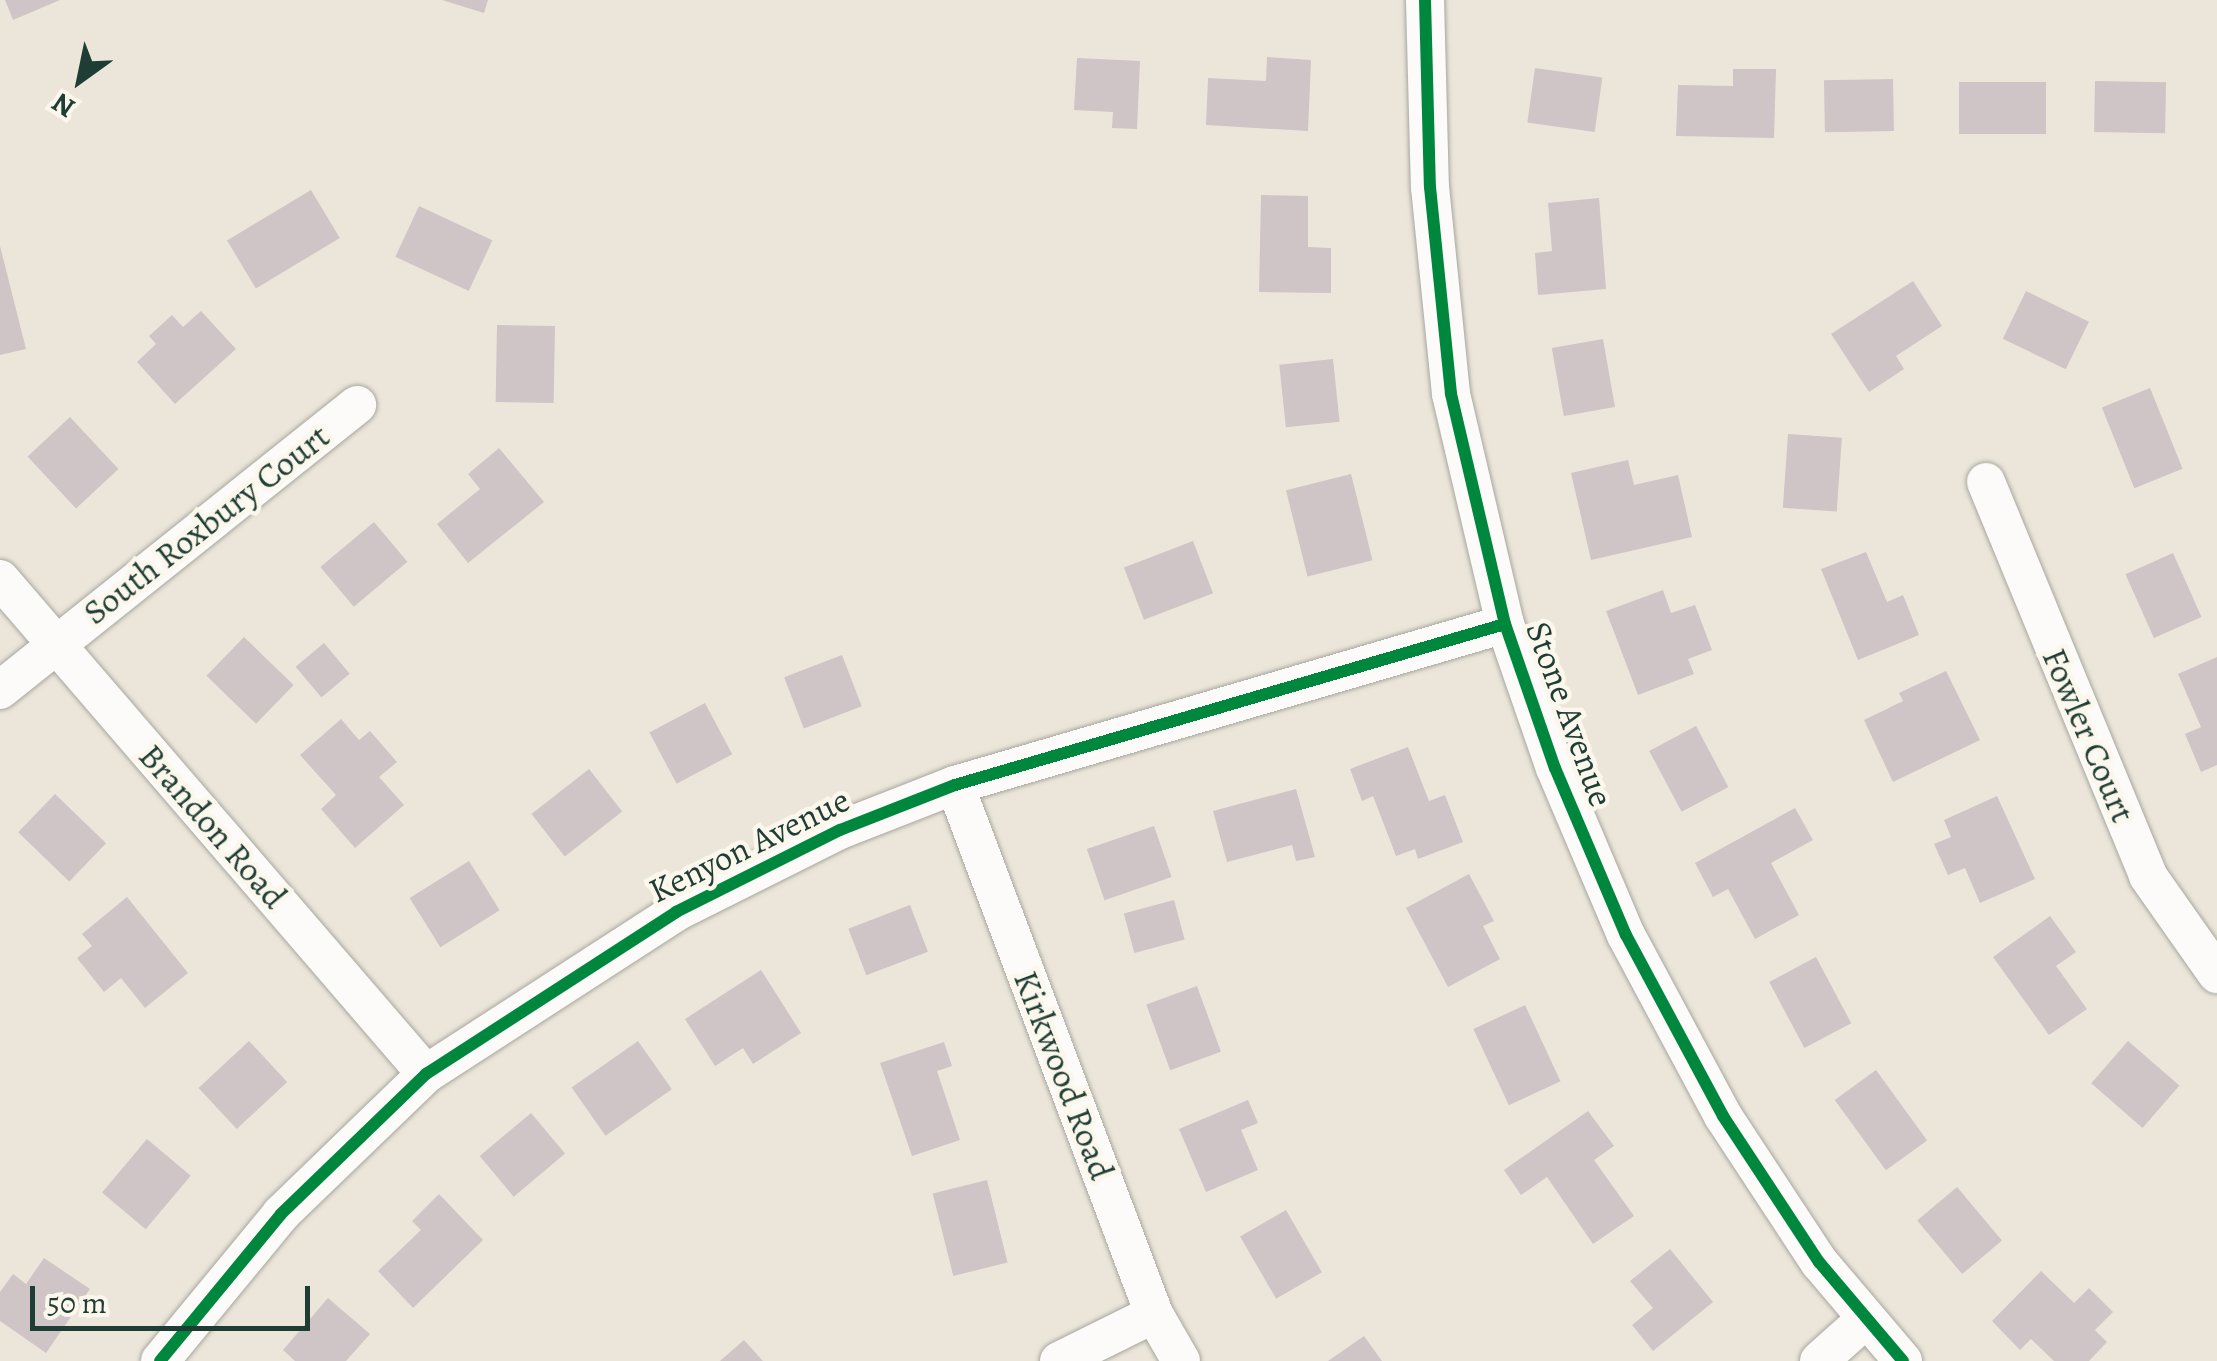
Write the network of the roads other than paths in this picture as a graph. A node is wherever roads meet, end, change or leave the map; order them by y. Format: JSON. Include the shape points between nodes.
{"nodes":[{"id":1,"x":1425,"y":0,"type":"edge"},
{"id":2,"x":357,"y":405,"type":"dead end"},
{"id":3,"x":1986,"y":482,"type":"dead end"},
{"id":4,"x":0,"y":579,"type":"edge"},
{"id":5,"x":1506,"y":624,"type":"junction"},
{"id":6,"x":55,"y":642,"type":"junction"},
{"id":7,"x":0,"y":690,"type":"edge"},
{"id":8,"x":955,"y":785,"type":"junction"},
{"id":9,"x":2217,"y":974,"type":"edge"},
{"id":10,"x":426,"y":1074,"type":"junction"},
{"id":11,"x":1154,"y":1314,"type":"junction"},
{"id":12,"x":1866,"y":1320,"type":"junction"},
{"id":13,"x":160,"y":1361,"type":"edge"},
{"id":14,"x":1059,"y":1361,"type":"edge"},
{"id":15,"x":1181,"y":1361,"type":"edge"},
{"id":16,"x":1819,"y":1361,"type":"edge"},
{"id":17,"x":1904,"y":1361,"type":"edge"}],
"edges":[{"from":1,"to":5,"type":"street","name":"Stone Avenue","via":[[1432,206],[1451,394]]},
{"from":2,"to":6,"type":"street","name":"South Roxbury Court"},
{"from":3,"to":9,"type":"street","name":"Fowler Court","via":[[2148,876]]},
{"from":4,"to":6,"type":"street","name":"Brandon Road"},
{"from":5,"to":8,"type":"street","name":"Kenyon Avenue"},
{"from":5,"to":12,"type":"street","name":"Stone Avenue","via":[[1556,768],[1626,935],[1762,1179]]},
{"from":6,"to":7,"type":"street","name":"South Roxbury Court"},
{"from":6,"to":10,"type":"street","name":"Brandon Road"},
{"from":8,"to":10,"type":"street","name":"Kenyon Avenue","via":[[840,830],[676,912]]},
{"from":8,"to":11,"type":"street","name":"Kirkwood Road"},
{"from":10,"to":13,"type":"street","name":"Kenyon Avenue","via":[[281,1214]]},
{"from":11,"to":14,"type":"street"},
{"from":11,"to":15,"type":"street","name":"Kirkwood Road"},
{"from":12,"to":16,"type":"street"},
{"from":12,"to":17,"type":"street","name":"Stone Avenue"}]}
